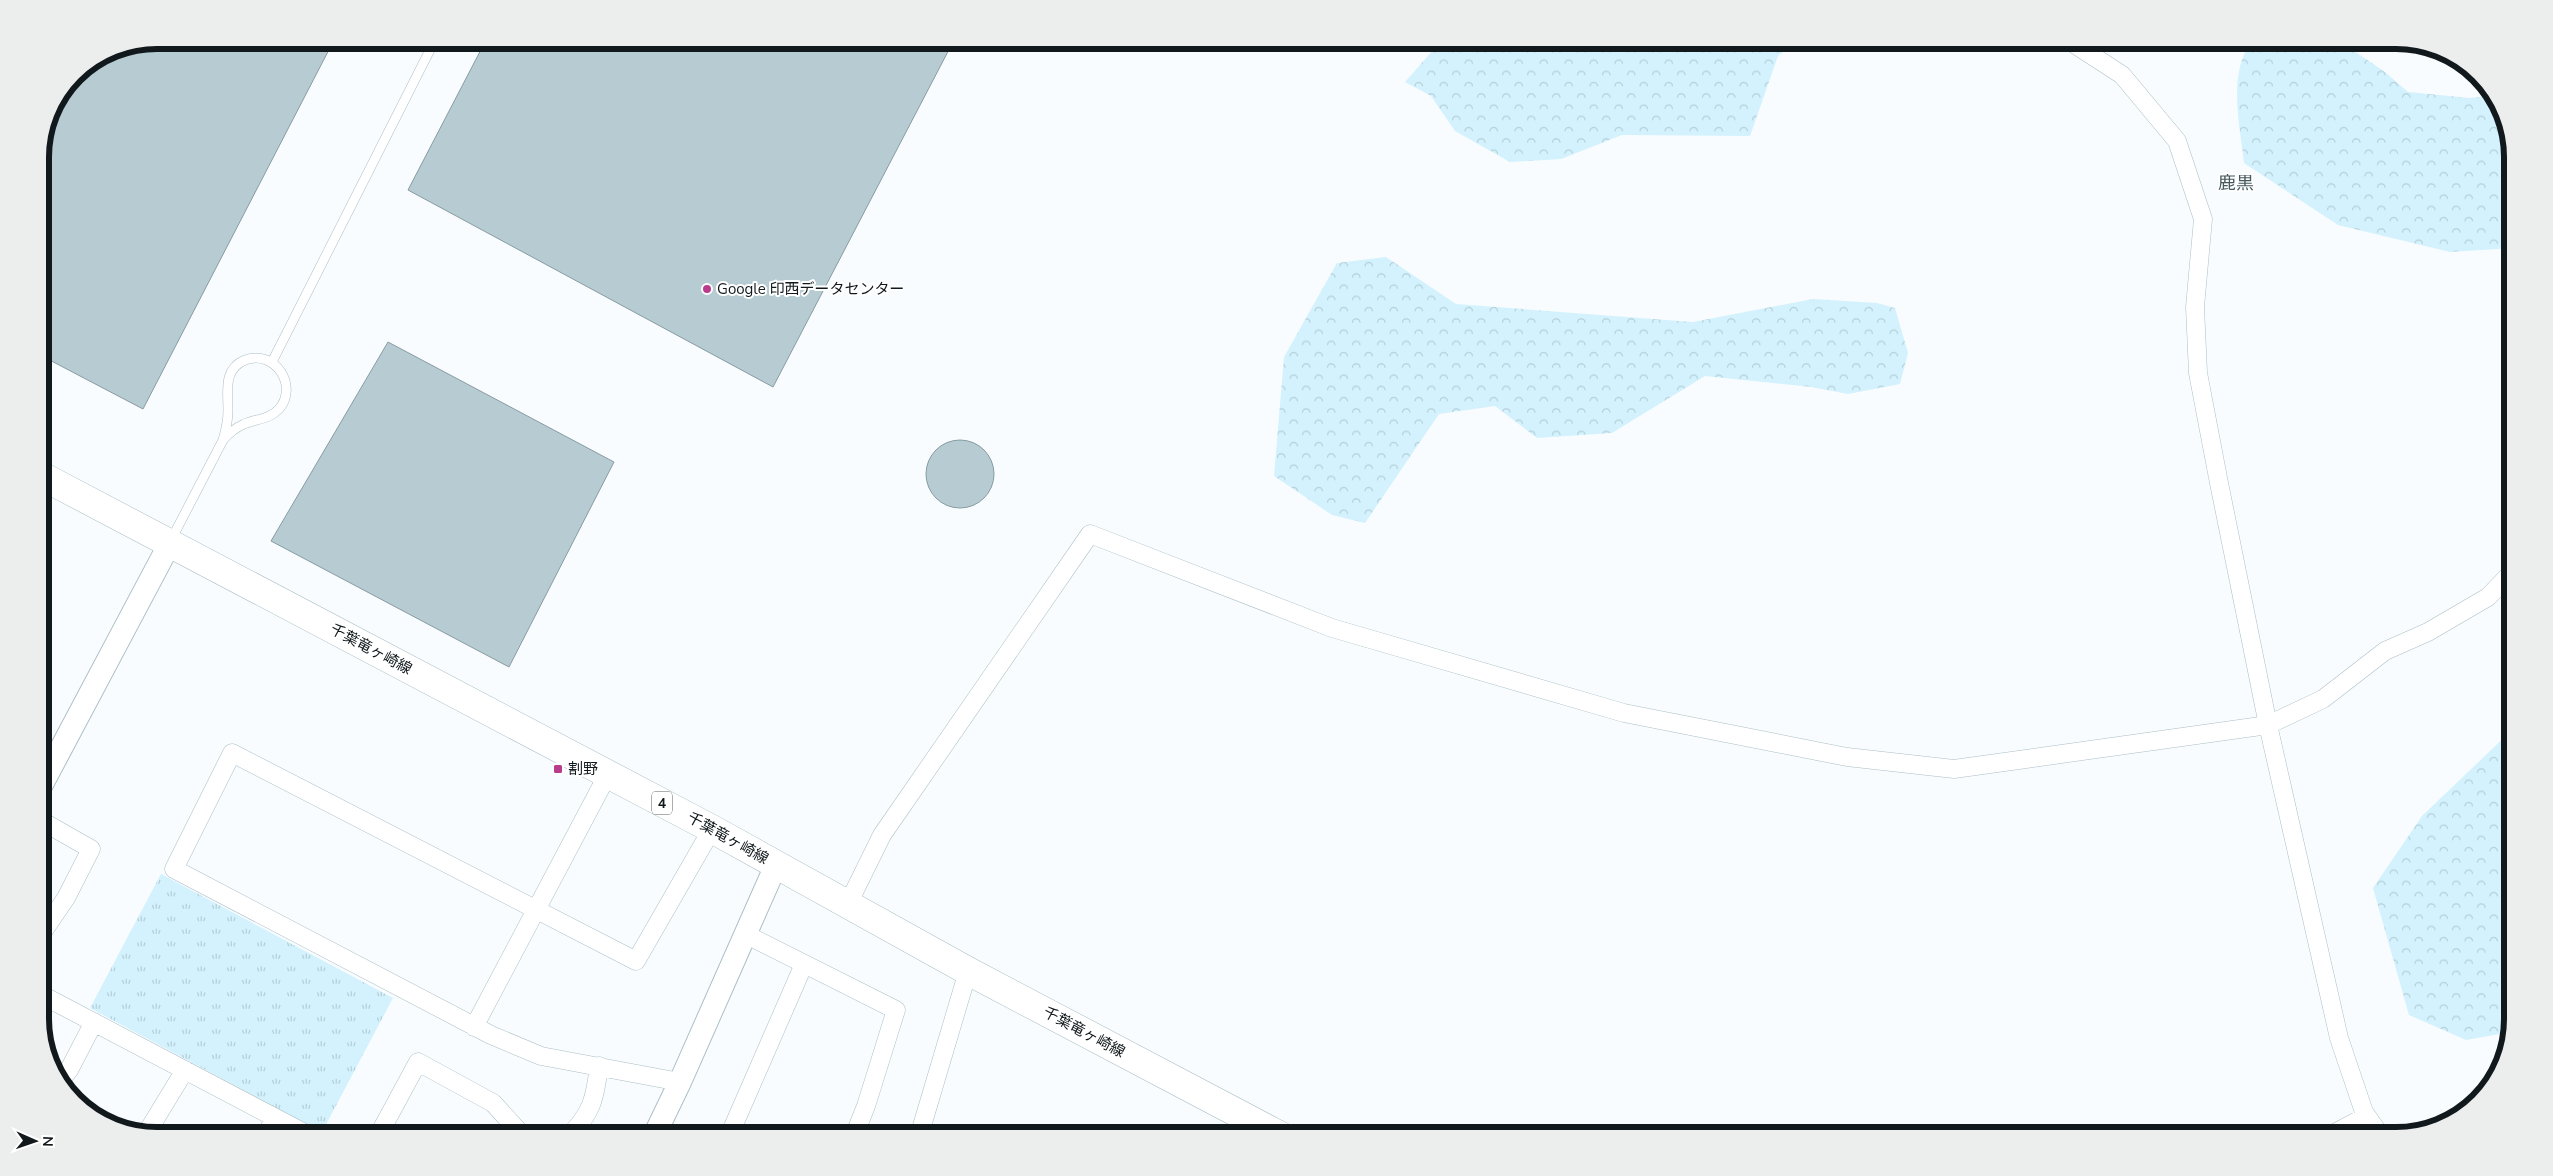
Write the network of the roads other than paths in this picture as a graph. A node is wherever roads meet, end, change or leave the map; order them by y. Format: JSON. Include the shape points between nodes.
{"nodes":[{"id":1,"x":430,"y":49,"type":"edge"},
{"id":2,"x":2082,"y":49,"type":"edge"},
{"id":3,"x":272,"y":362,"type":"junction"},
{"id":4,"x":223,"y":440,"type":"junction"},
{"id":5,"x":49,"y":480,"type":"edge"},
{"id":6,"x":170,"y":542,"type":"junction"},
{"id":7,"x":2504,"y":581,"type":"edge"},
{"id":8,"x":2268,"y":724,"type":"junction"},
{"id":9,"x":49,"y":771,"type":"edge"},
{"id":10,"x":608,"y":774,"type":"junction"},
{"id":11,"x":49,"y":825,"type":"edge"},
{"id":12,"x":712,"y":829,"type":"junction"},
{"id":13,"x":776,"y":865,"type":"junction"},
{"id":14,"x":848,"y":904,"type":"junction"},
{"id":15,"x":537,"y":910,"type":"junction"},
{"id":16,"x":49,"y":923,"type":"edge"},
{"id":17,"x":745,"y":934,"type":"junction"},
{"id":18,"x":804,"y":964,"type":"junction"},
{"id":19,"x":968,"y":971,"type":"junction"},
{"id":20,"x":49,"y":999,"type":"edge"},
{"id":21,"x":94,"y":1022,"type":"junction"},
{"id":22,"x":474,"y":1026,"type":"junction"},
{"id":23,"x":599,"y":1066,"type":"junction"},
{"id":24,"x":185,"y":1070,"type":"junction"},
{"id":25,"x":65,"y":1075,"type":"edge"},
{"id":26,"x":680,"y":1082,"type":"junction"},
{"id":27,"x":2368,"y":1116,"type":"junction"},
{"id":28,"x":275,"y":1118,"type":"junction"},
{"id":29,"x":151,"y":1127,"type":"edge"},
{"id":30,"x":270,"y":1127,"type":"edge"},
{"id":31,"x":292,"y":1127,"type":"edge"},
{"id":32,"x":383,"y":1127,"type":"edge"},
{"id":33,"x":515,"y":1127,"type":"edge"},
{"id":34,"x":578,"y":1127,"type":"edge"},
{"id":35,"x":658,"y":1127,"type":"edge"},
{"id":36,"x":733,"y":1127,"type":"edge"},
{"id":37,"x":858,"y":1127,"type":"edge"},
{"id":38,"x":922,"y":1127,"type":"edge"},
{"id":39,"x":1265,"y":1127,"type":"edge"},
{"id":40,"x":2347,"y":1127,"type":"edge"},
{"id":41,"x":2375,"y":1127,"type":"edge"}],
"edges":[{"from":1,"to":3,"type":"lane"},
{"from":2,"to":8,"type":"street","via":[[2122,75],[2177,141],[2203,219],[2195,307],[2198,373]]},
{"from":3,"to":4,"type":"lane","via":[[246,360],[231,371],[226,388],[227,426]]},
{"from":3,"to":4,"type":"lane","via":[[284,376],[286,394],[283,402],[271,415],[232,430]]},
{"from":4,"to":6,"type":"lane"},
{"from":5,"to":6,"type":"main road","name":"千葉竜ヶ崎線","number":"4"},
{"from":6,"to":9,"type":"street"},
{"from":6,"to":10,"type":"main road","name":"千葉竜ヶ崎線","number":"4"},
{"from":7,"to":8,"type":"street","via":[[2488,597],[2428,632],[2385,651],[2323,699]]},
{"from":8,"to":14,"type":"street","via":[[1954,769],[1847,757],[1624,713],[1332,628],[1090,534],[882,835]]},
{"from":8,"to":27,"type":"street","via":[[2339,1038]]},
{"from":10,"to":12,"type":"main road","name":"千葉竜ヶ崎線","number":"4"},
{"from":10,"to":15,"type":"street"},
{"from":11,"to":16,"type":"street","via":[[91,849]]},
{"from":12,"to":13,"type":"main road","name":"千葉竜ヶ崎線","number":"4"},
{"from":12,"to":15,"type":"street","via":[[636,961]]},
{"from":13,"to":14,"type":"main road","name":"千葉竜ヶ崎線","number":"4"},
{"from":13,"to":17,"type":"street"},
{"from":14,"to":19,"type":"main road","name":"千葉竜ヶ崎線","number":"4"},
{"from":15,"to":22,"type":"street"},
{"from":15,"to":22,"type":"street","via":[[232,753],[174,869]]},
{"from":17,"to":18,"type":"street"},
{"from":17,"to":26,"type":"street"},
{"from":18,"to":36,"type":"street"},
{"from":18,"to":37,"type":"street","via":[[896,1010]]},
{"from":19,"to":38,"type":"street"},
{"from":19,"to":39,"type":"main road","name":"千葉竜ヶ崎線","number":"4"},
{"from":20,"to":21,"type":"street"},
{"from":21,"to":24,"type":"street"},
{"from":21,"to":25,"type":"street"},
{"from":22,"to":23,"type":"street","via":[[541,1056]]},
{"from":23,"to":26,"type":"street"},
{"from":23,"to":34,"type":"street","via":[[596,1094],[585,1120]]},
{"from":24,"to":28,"type":"street"},
{"from":24,"to":29,"type":"street"},
{"from":26,"to":35,"type":"street"},
{"from":27,"to":40,"type":"street"},
{"from":27,"to":41,"type":"street"},
{"from":28,"to":30,"type":"street"},
{"from":28,"to":31,"type":"street"},
{"from":32,"to":33,"type":"street","via":[[418,1062],[493,1103]]}]}
